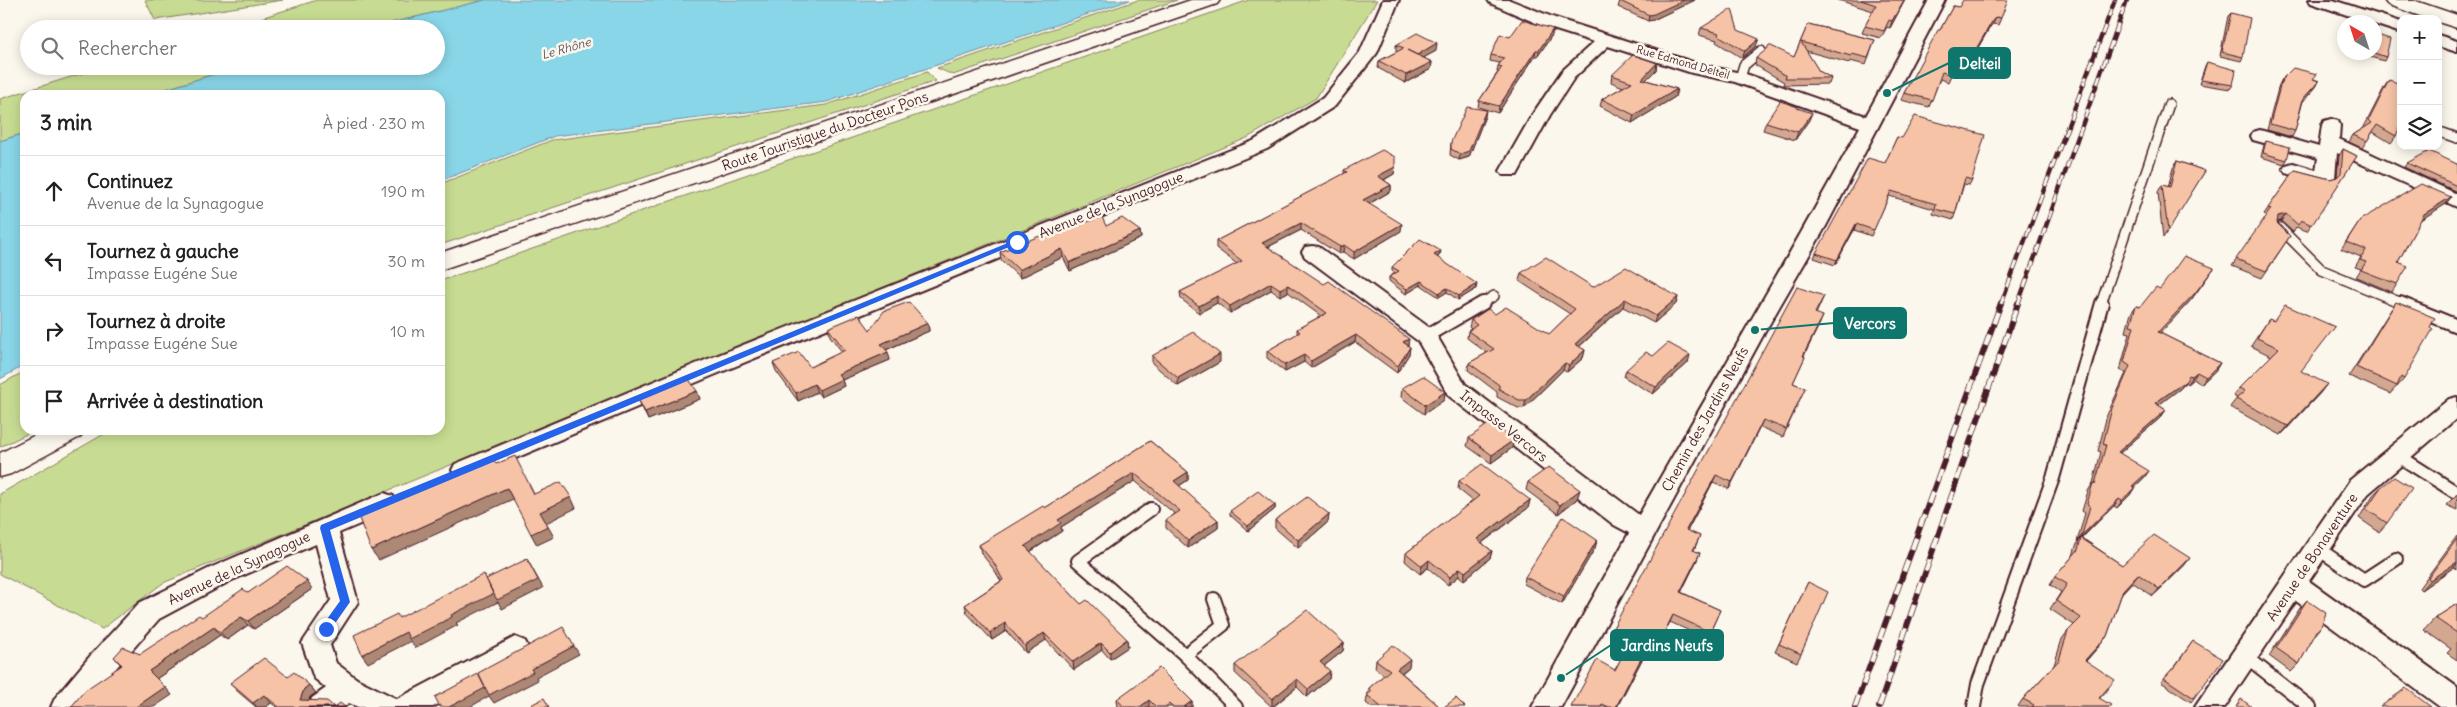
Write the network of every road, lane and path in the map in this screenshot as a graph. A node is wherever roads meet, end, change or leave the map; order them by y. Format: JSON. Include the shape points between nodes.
{"nodes":[{"id":1,"x":1210,"y":0,"type":"edge"},
{"id":2,"x":1391,"y":0,"type":"edge"},
{"id":3,"x":1496,"y":0,"type":"edge"},
{"id":4,"x":1937,"y":0,"type":"edge"},
{"id":5,"x":2317,"y":0,"type":"edge"},
{"id":6,"x":2394,"y":0,"type":"edge"},
{"id":7,"x":2428,"y":0,"type":"edge"},
{"id":8,"x":2457,"y":10,"type":"edge"},
{"id":9,"x":2457,"y":22,"type":"edge"},
{"id":10,"x":2397,"y":27,"type":"edge"},
{"id":11,"x":1606,"y":40,"type":"junction"},
{"id":12,"x":2442,"y":41,"type":"edge"},
{"id":13,"x":2457,"y":47,"type":"edge"},
{"id":14,"x":1761,"y":51,"type":"edge"},
{"id":15,"x":1740,"y":78,"type":"junction"},
{"id":16,"x":2168,"y":104,"type":"dead end"},
{"id":17,"x":1870,"y":124,"type":"junction"},
{"id":18,"x":2443,"y":133,"type":"dead end"},
{"id":19,"x":2260,"y":136,"type":"dead end"},
{"id":20,"x":2457,"y":138,"type":"edge"},
{"id":21,"x":2329,"y":141,"type":"junction"},
{"id":22,"x":2293,"y":169,"type":"edge"},
{"id":23,"x":1510,"y":171,"type":"dead end"},
{"id":24,"x":2457,"y":201,"type":"edge"},
{"id":25,"x":2279,"y":228,"type":"edge"},
{"id":26,"x":1312,"y":252,"type":"dead end"},
{"id":27,"x":445,"y":260,"type":"edge"},
{"id":28,"x":1494,"y":296,"type":"dead end"},
{"id":29,"x":2457,"y":326,"type":"edge"},
{"id":30,"x":1426,"y":336,"type":"junction"},
{"id":31,"x":2454,"y":412,"type":"edge"},
{"id":32,"x":60,"y":435,"type":"edge"},
{"id":33,"x":2397,"y":455,"type":"junction"},
{"id":34,"x":0,"y":466,"type":"edge"},
{"id":35,"x":443,"y":479,"type":"edge"},
{"id":36,"x":2457,"y":493,"type":"edge"},
{"id":37,"x":406,"y":494,"type":"edge"},
{"id":38,"x":1151,"y":509,"type":"dead end"},
{"id":39,"x":325,"y":528,"type":"junction"},
{"id":40,"x":1643,"y":529,"type":"junction"},
{"id":41,"x":2317,"y":548,"type":"junction"},
{"id":42,"x":2396,"y":559,"type":"dead end"},
{"id":43,"x":2293,"y":584,"type":"junction"},
{"id":44,"x":1214,"y":600,"type":"dead end"},
{"id":45,"x":516,"y":649,"type":"dead end"},
{"id":46,"x":1185,"y":655,"type":"junction"},
{"id":47,"x":2244,"y":656,"type":"junction"},
{"id":48,"x":347,"y":688,"type":"junction"},
{"id":49,"x":2457,"y":703,"type":"edge"},
{"id":50,"x":64,"y":707,"type":"edge"},
{"id":51,"x":322,"y":707,"type":"edge"},
{"id":52,"x":386,"y":707,"type":"edge"},
{"id":53,"x":408,"y":707,"type":"edge"},
{"id":54,"x":1236,"y":707,"type":"edge"},
{"id":55,"x":1546,"y":707,"type":"edge"},
{"id":56,"x":1974,"y":707,"type":"edge"},
{"id":57,"x":2209,"y":707,"type":"edge"},
{"id":58,"x":2310,"y":707,"type":"edge"}],
"edges":[{"from":1,"to":27,"type":"highway","name":"Route Touristique du Docteur Pons"},
{"from":2,"to":35,"type":"street","name":"Avenue de la Synagogue","via":[[1368,53],[1329,102],[1260,145],[706,368]]},
{"from":3,"to":11,"type":"street","name":"Rue Edmond Delteil","via":[[1549,22]]},
{"from":4,"to":17,"type":"street","name":"Chemin des Jardins Neufs"},
{"from":5,"to":10,"type":"street"},
{"from":6,"to":9,"type":"highway"},
{"from":7,"to":8,"type":"highway"},
{"from":11,"to":15,"type":"street","name":"Rue Edmond Delteil","via":[[1698,69]]},
{"from":11,"to":23,"type":"street","via":[[1568,75]]},
{"from":12,"to":13,"type":"street"},
{"from":14,"to":15,"type":"lane","via":[[1744,66]]},
{"from":15,"to":17,"type":"street","name":"Rue Edmond Delteil"},
{"from":16,"to":56,"type":"lane","via":[[2101,305],[2053,478],[1978,684]]},
{"from":17,"to":40,"type":"street","name":"Chemin des Jardins Neufs","via":[[1816,226]]},
{"from":18,"to":20,"type":"lane"},
{"from":19,"to":21,"type":"street"},
{"from":21,"to":22,"type":"street","via":[[2325,178]]},
{"from":21,"to":24,"type":"street"},
{"from":25,"to":29,"type":"lane","via":[[2322,270]]},
{"from":26,"to":30,"type":"street","name":"Impasse Vercors"},
{"from":28,"to":30,"type":"lane"},
{"from":30,"to":40,"type":"street","name":"Impasse Vercors","via":[[1457,390],[1623,518]]},
{"from":31,"to":33,"type":"street","name":"Avenue de Bonaventure"},
{"from":32,"to":34,"type":"highway"},
{"from":33,"to":36,"type":"lane"},
{"from":33,"to":41,"type":"street","name":"Avenue de Bonaventure","via":[[2359,487]]},
{"from":37,"to":39,"type":"street","name":"Avenue de la Synagogue"},
{"from":38,"to":46,"type":"lane","via":[[1078,561]]},
{"from":39,"to":48,"type":"street","via":[[345,602],[316,643],[324,670]]},
{"from":39,"to":50,"type":"street","name":"Avenue de la Synagogue","via":[[221,574],[149,611]]},
{"from":40,"to":55,"type":"street","name":"Chemin des Jardins Neufs"},
{"from":41,"to":42,"type":"lane","via":[[2364,580]]},
{"from":41,"to":43,"type":"street","name":"Avenue de Bonaventure"},
{"from":43,"to":47,"type":"street","name":"Avenue de Bonaventure"},
{"from":43,"to":49,"type":"street"},
{"from":44,"to":46,"type":"lane","via":[[1224,625]]},
{"from":45,"to":53,"type":"street"},
{"from":46,"to":54,"type":"lane"},
{"from":47,"to":57,"type":"street","name":"Avenue de Bonaventure"},
{"from":47,"to":58,"type":"lane"},
{"from":48,"to":51,"type":"street"},
{"from":48,"to":52,"type":"street"}]}
